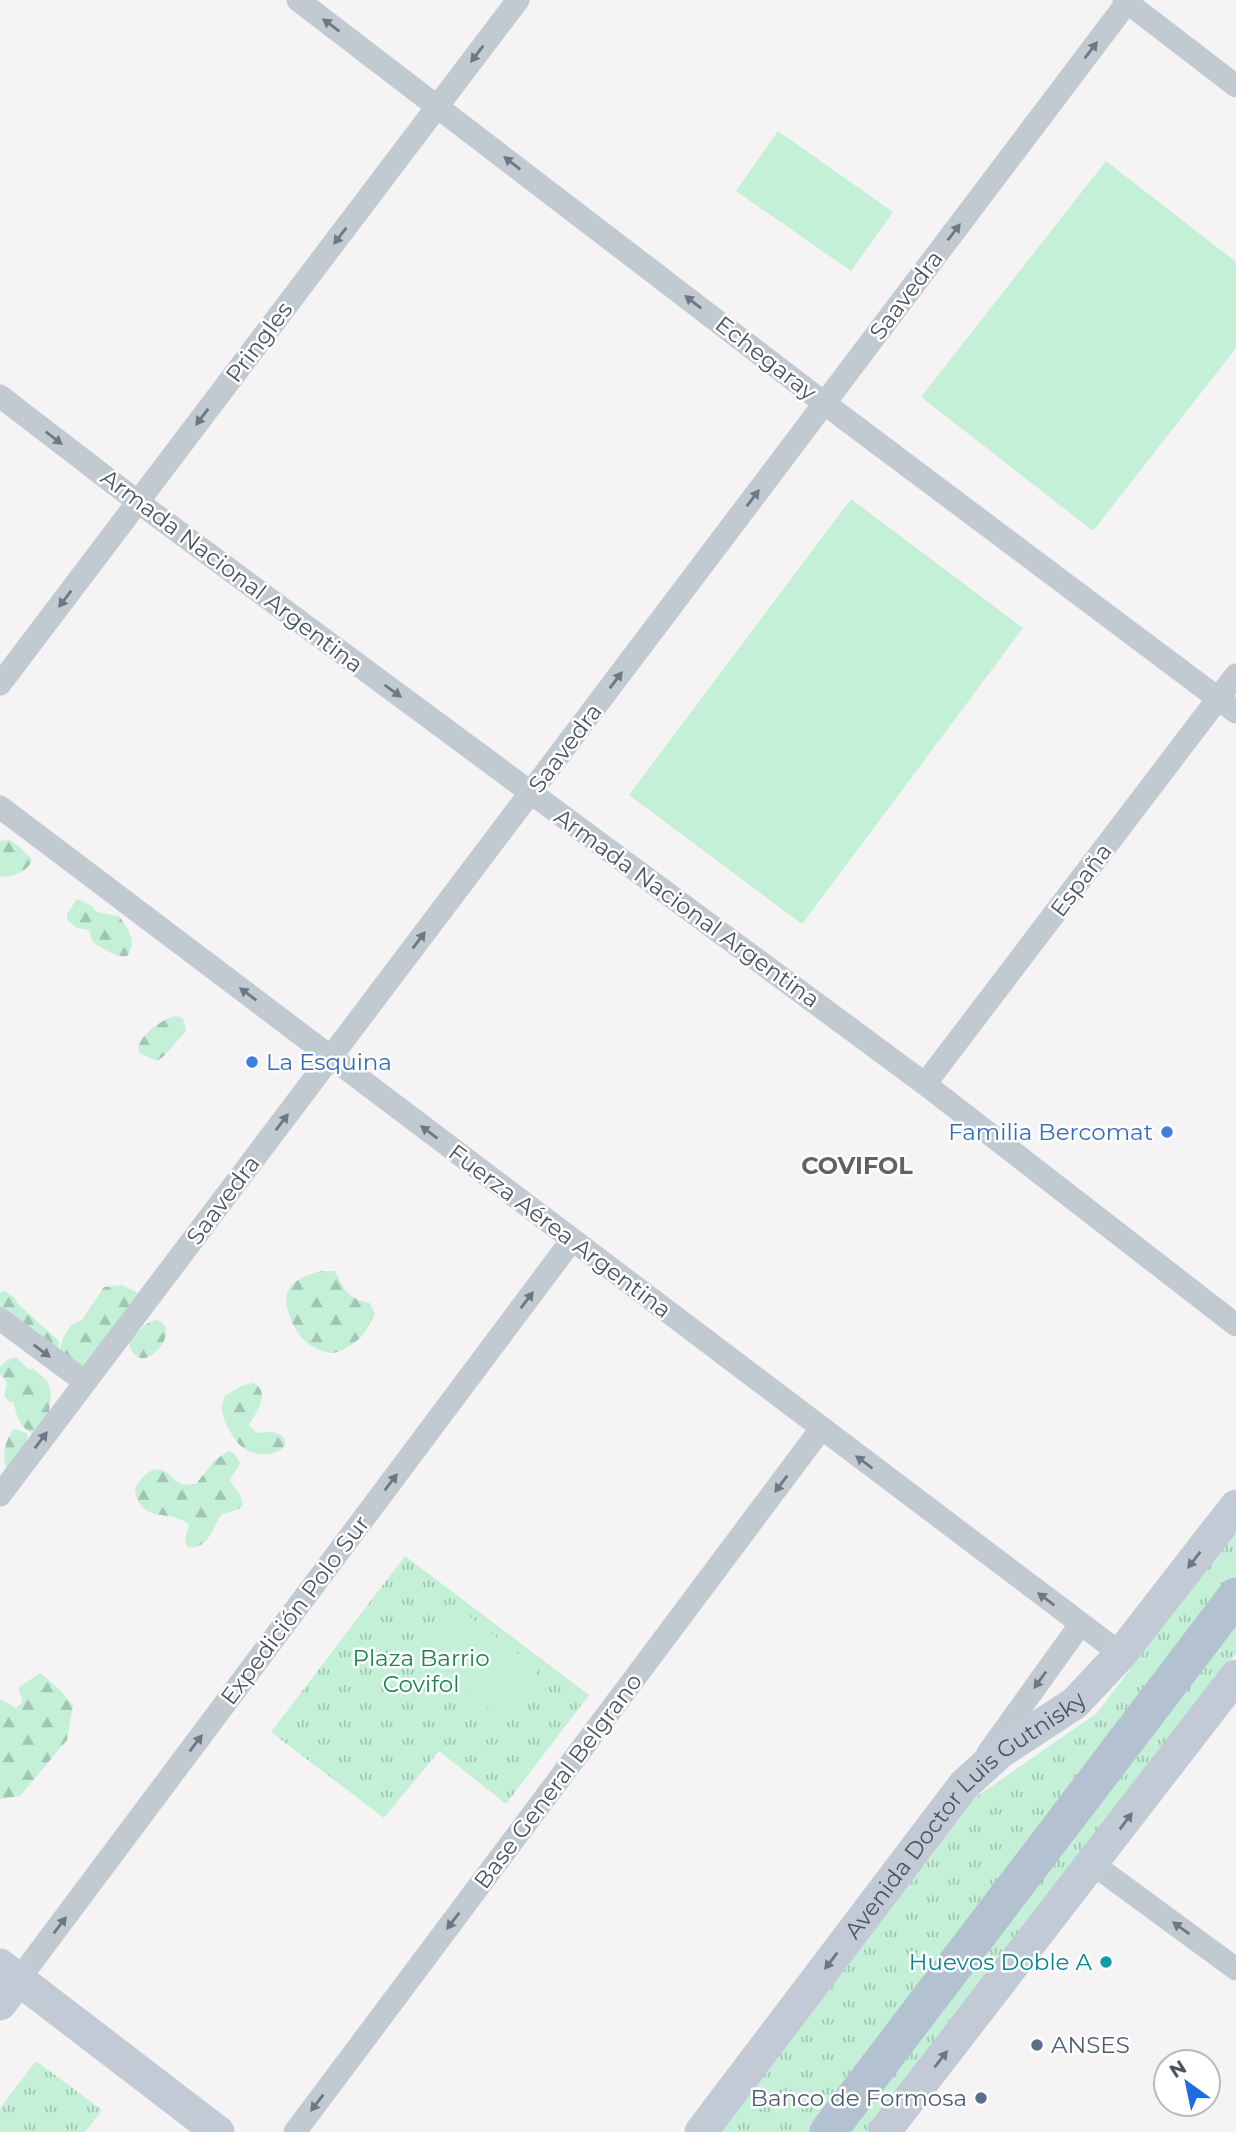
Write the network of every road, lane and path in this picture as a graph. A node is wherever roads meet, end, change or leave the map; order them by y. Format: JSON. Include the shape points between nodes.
{"nodes":[{"id":1,"x":298,"y":0,"type":"edge"},
{"id":2,"x":518,"y":0,"type":"edge"},
{"id":3,"x":1127,"y":1,"type":"edge"},
{"id":4,"x":1236,"y":86,"type":"edge"},
{"id":5,"x":438,"y":106,"type":"junction"},
{"id":6,"x":0,"y":396,"type":"edge"},
{"id":7,"x":824,"y":403,"type":"junction"},
{"id":8,"x":138,"y":502,"type":"junction"},
{"id":9,"x":1236,"y":675,"type":"edge"},
{"id":10,"x":0,"y":684,"type":"edge"},
{"id":11,"x":1227,"y":705,"type":"edge"},
{"id":12,"x":531,"y":793,"type":"junction"},
{"id":13,"x":0,"y":807,"type":"edge"},
{"id":14,"x":331,"y":1056,"type":"junction"},
{"id":15,"x":925,"y":1084,"type":"junction"},
{"id":16,"x":572,"y":1240,"type":"junction"},
{"id":17,"x":0,"y":1319,"type":"edge"},
{"id":18,"x":1236,"y":1325,"type":"edge"},
{"id":19,"x":85,"y":1382,"type":"junction"},
{"id":20,"x":821,"y":1429,"type":"junction"},
{"id":21,"x":0,"y":1494,"type":"edge"},
{"id":22,"x":1236,"y":1506,"type":"edge"},
{"id":23,"x":1236,"y":1596,"type":"edge"},
{"id":24,"x":1080,"y":1625,"type":"junction"},
{"id":25,"x":1121,"y":1654,"type":"junction"},
{"id":26,"x":1236,"y":1676,"type":"edge"},
{"id":27,"x":964,"y":1785,"type":"junction"},
{"id":28,"x":1093,"y":1864,"type":"junction"},
{"id":29,"x":1236,"y":1969,"type":"edge"},
{"id":30,"x":6,"y":1983,"type":"edge"},
{"id":31,"x":218,"y":2132,"type":"edge"},
{"id":32,"x":295,"y":2132,"type":"edge"},
{"id":33,"x":701,"y":2132,"type":"edge"},
{"id":34,"x":828,"y":2132,"type":"edge"},
{"id":35,"x":884,"y":2132,"type":"edge"}],
"edges":[{"from":5,"to":1,"type":"street","name":"Echegaray","one_way":true},
{"from":2,"to":5,"type":"street","name":"Pringles","one_way":true},
{"from":3,"to":4,"type":"street"},
{"from":7,"to":3,"type":"street","name":"Saavedra","one_way":true},
{"from":7,"to":5,"type":"street","name":"Echegaray","one_way":true},
{"from":5,"to":8,"type":"street","name":"Pringles","one_way":true},
{"from":6,"to":8,"type":"street","name":"Armada Nacional Argentina","one_way":true},
{"from":7,"to":11,"type":"street","name":"Echegaray"},
{"from":12,"to":7,"type":"street","name":"Saavedra","one_way":true},
{"from":8,"to":10,"type":"street","name":"Pringles","one_way":true},
{"from":8,"to":12,"type":"street","name":"Armada Nacional Argentina","one_way":true},
{"from":9,"to":11,"type":"street","name":"España"},
{"from":11,"to":15,"type":"street","name":"España"},
{"from":14,"to":12,"type":"street","name":"Saavedra","one_way":true},
{"from":12,"to":15,"type":"street","name":"Armada Nacional Argentina"},
{"from":14,"to":13,"type":"street","name":"Fuerza Aérea Argentina","one_way":true},
{"from":16,"to":14,"type":"street","name":"Fuerza Aérea Argentina","one_way":true},
{"from":19,"to":14,"type":"street","name":"Saavedra","one_way":true},
{"from":15,"to":18,"type":"street","name":"Armada Nacional Argentina"},
{"from":16,"to":20,"type":"street","name":"Fuerza Aérea Argentina"},
{"from":30,"to":16,"type":"street","name":"Expedición Polo Sur","one_way":true},
{"from":17,"to":19,"type":"street","one_way":true},
{"from":21,"to":19,"type":"street","name":"Saavedra","one_way":true},
{"from":24,"to":20,"type":"street","name":"Fuerza Aérea Argentina","one_way":true},
{"from":20,"to":32,"type":"street","name":"Base General Belgrano","one_way":true},
{"from":22,"to":25,"type":"main road","name":"Avenida Doctor Luis Gutnisky","one_way":true},
{"from":23,"to":34,"type":"main road"},
{"from":24,"to":25,"type":"street","name":"Fuerza Aérea Argentina"},
{"from":24,"to":27,"type":"street","one_way":true},
{"from":25,"to":27,"type":"main road","name":"Avenida Doctor Luis Gutnisky","via":[[1075,1703],[999,1753]]},
{"from":28,"to":26,"type":"main road","one_way":true},
{"from":27,"to":33,"type":"main road","name":"Avenida Doctor Luis Gutnisky","one_way":true},
{"from":29,"to":28,"type":"street","one_way":true},
{"from":35,"to":28,"type":"main road","one_way":true},
{"from":30,"to":31,"type":"main road"}]}
